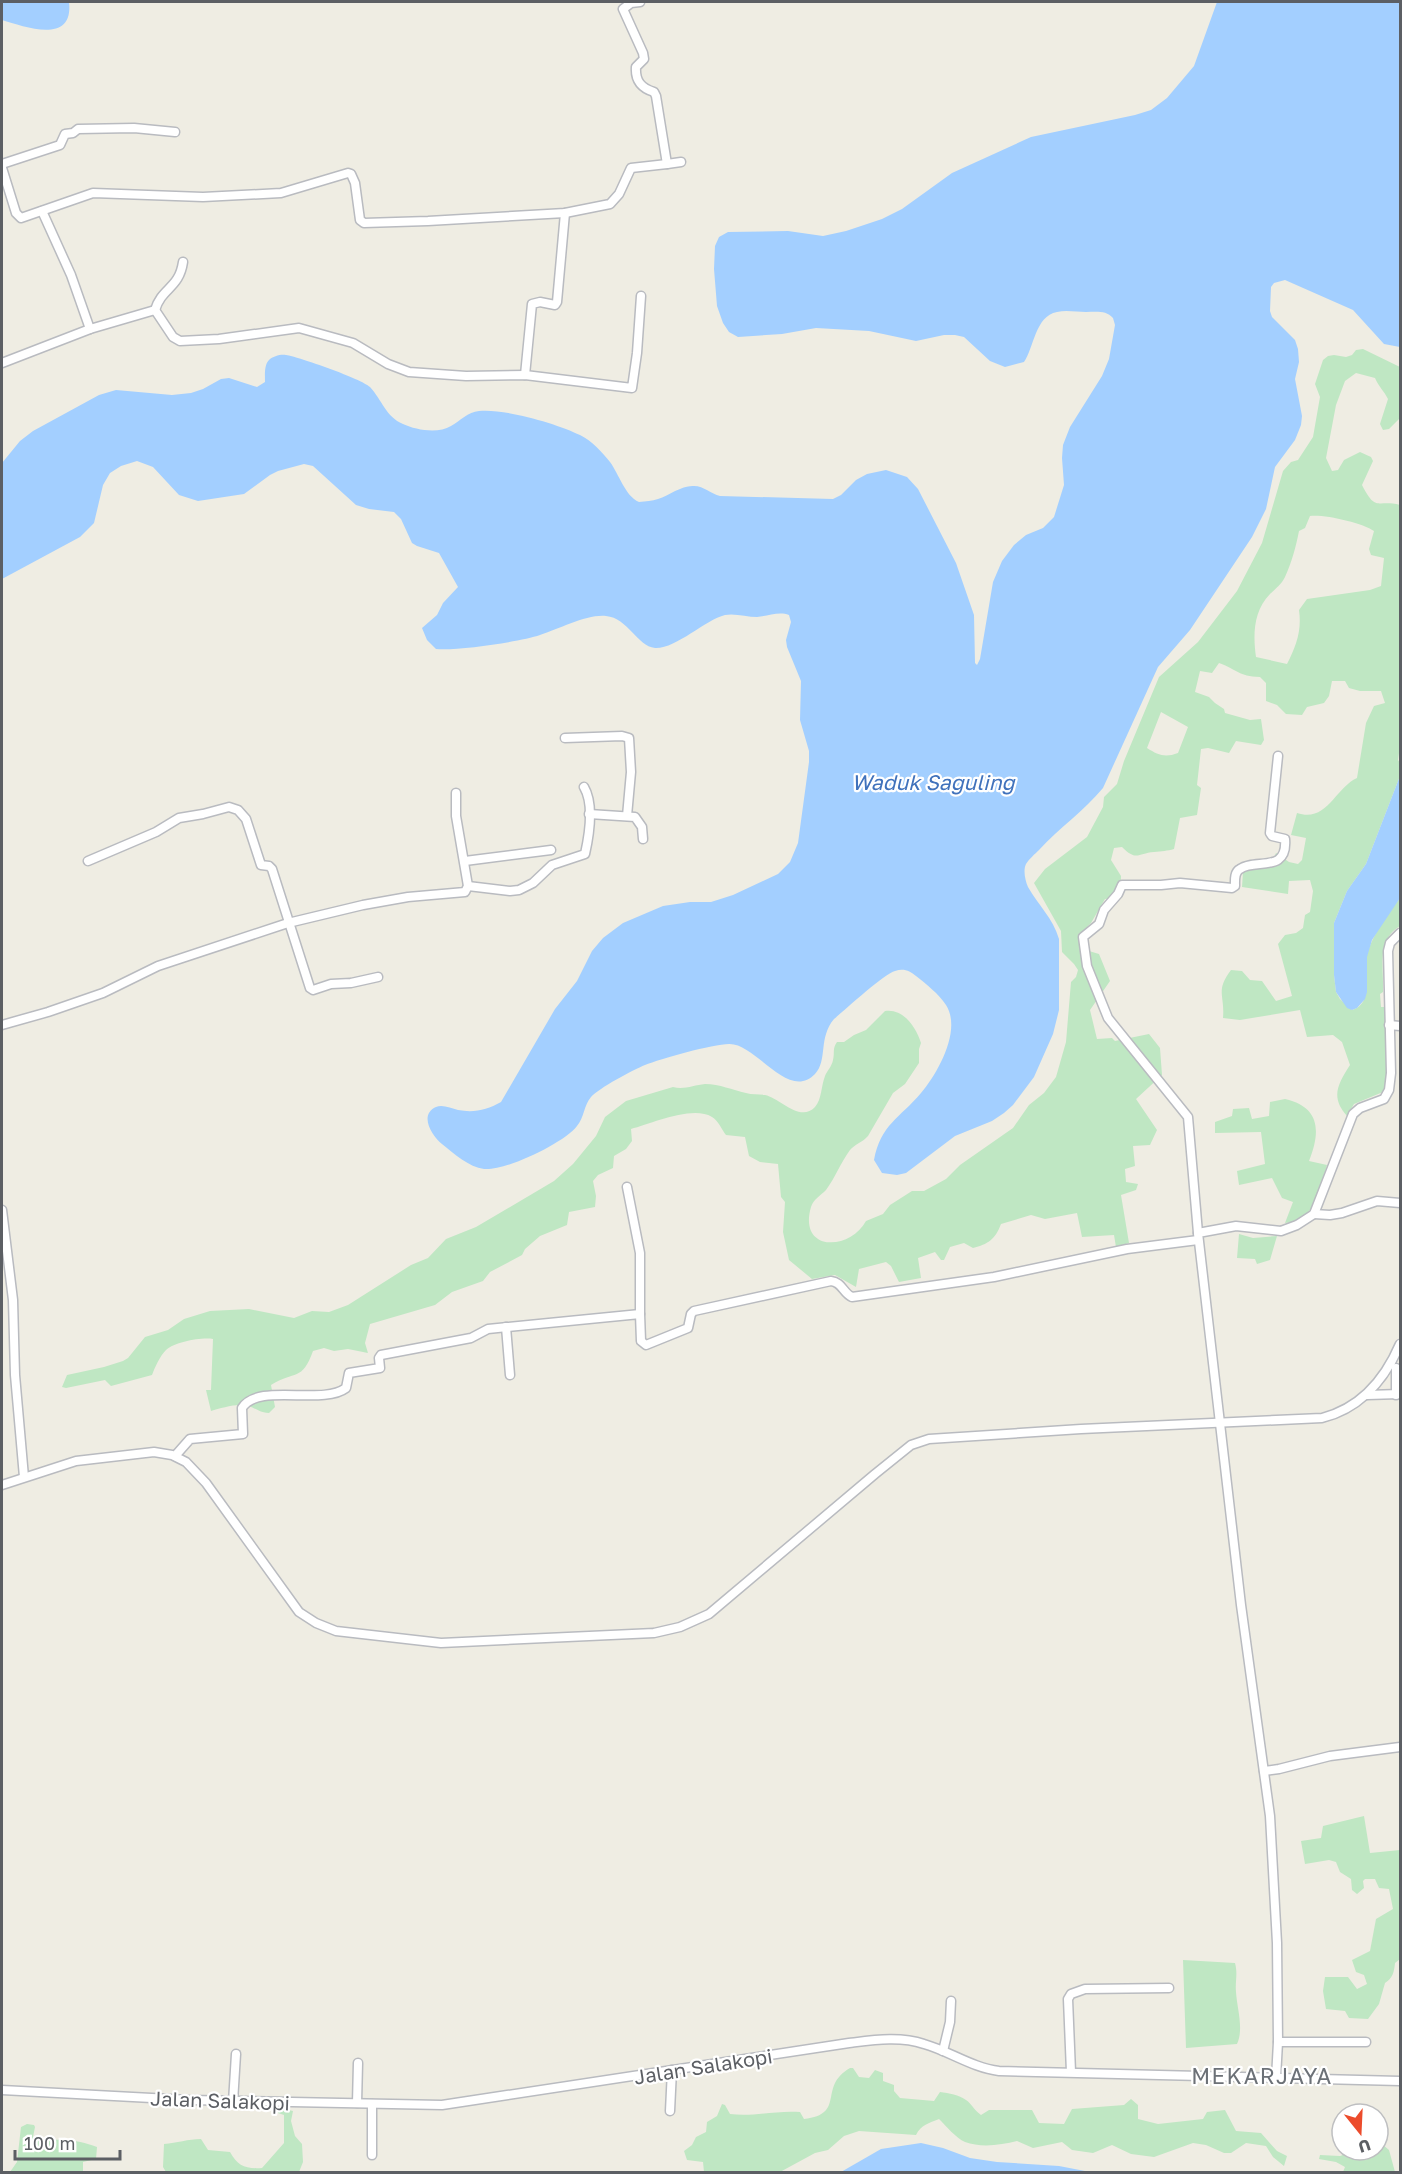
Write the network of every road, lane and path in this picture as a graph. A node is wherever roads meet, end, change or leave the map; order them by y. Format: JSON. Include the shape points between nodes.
{"nodes":[{"id":1,"x":640,"y":2,"type":"edge"},
{"id":2,"x":175,"y":132,"type":"dead end"},
{"id":3,"x":681,"y":162,"type":"dead end"},
{"id":4,"x":2,"y":164,"type":"edge"},
{"id":5,"x":667,"y":164,"type":"junction"},
{"id":6,"x":2,"y":168,"type":"edge"},
{"id":7,"x":42,"y":211,"type":"junction"},
{"id":8,"x":565,"y":213,"type":"junction"},
{"id":9,"x":183,"y":262,"type":"dead end"},
{"id":10,"x":641,"y":296,"type":"dead end"},
{"id":11,"x":155,"y":310,"type":"junction"},
{"id":12,"x":90,"y":329,"type":"junction"},
{"id":13,"x":2,"y":363,"type":"edge"},
{"id":14,"x":525,"y":375,"type":"junction"},
{"id":15,"x":565,"y":738,"type":"dead end"},
{"id":16,"x":1278,"y":756,"type":"dead end"},
{"id":17,"x":584,"y":787,"type":"dead end"},
{"id":18,"x":456,"y":793,"type":"dead end"},
{"id":19,"x":589,"y":814,"type":"junction"},
{"id":20,"x":627,"y":816,"type":"junction"},
{"id":21,"x":643,"y":839,"type":"dead end"},
{"id":22,"x":551,"y":850,"type":"dead end"},
{"id":23,"x":88,"y":861,"type":"dead end"},
{"id":24,"x":465,"y":861,"type":"junction"},
{"id":25,"x":468,"y":886,"type":"junction"},
{"id":26,"x":288,"y":923,"type":"junction"},
{"id":27,"x":1401,"y":933,"type":"edge"},
{"id":28,"x":378,"y":977,"type":"dead end"},
{"id":29,"x":2,"y":1025,"type":"edge"},
{"id":30,"x":1389,"y":1025,"type":"junction"},
{"id":31,"x":1401,"y":1026,"type":"edge"},
{"id":32,"x":627,"y":1187,"type":"dead end"},
{"id":33,"x":1401,"y":1203,"type":"edge"},
{"id":34,"x":2,"y":1210,"type":"edge"},
{"id":35,"x":1314,"y":1214,"type":"junction"},
{"id":36,"x":1198,"y":1237,"type":"junction"},
{"id":37,"x":640,"y":1314,"type":"junction"},
{"id":38,"x":506,"y":1327,"type":"junction"},
{"id":39,"x":1401,"y":1344,"type":"edge"},
{"id":40,"x":1396,"y":1368,"type":"dead end"},
{"id":41,"x":510,"y":1375,"type":"dead end"},
{"id":42,"x":1398,"y":1394,"type":"edge"},
{"id":43,"x":1367,"y":1395,"type":"junction"},
{"id":44,"x":1221,"y":1422,"type":"junction"},
{"id":45,"x":175,"y":1456,"type":"junction"},
{"id":46,"x":24,"y":1477,"type":"junction"},
{"id":47,"x":2,"y":1485,"type":"edge"},
{"id":48,"x":1401,"y":1747,"type":"edge"},
{"id":49,"x":1264,"y":1771,"type":"junction"},
{"id":50,"x":1169,"y":1988,"type":"dead end"},
{"id":51,"x":951,"y":2001,"type":"dead end"},
{"id":52,"x":1278,"y":2042,"type":"junction"},
{"id":53,"x":1366,"y":2042,"type":"dead end"},
{"id":54,"x":943,"y":2051,"type":"junction"},
{"id":55,"x":236,"y":2055,"type":"dead end"},
{"id":56,"x":358,"y":2063,"type":"dead end"},
{"id":57,"x":672,"y":2070,"type":"junction"},
{"id":58,"x":1071,"y":2072,"type":"junction"},
{"id":59,"x":1276,"y":2078,"type":"junction"},
{"id":60,"x":1401,"y":2082,"type":"edge"},
{"id":61,"x":2,"y":2090,"type":"edge"},
{"id":62,"x":233,"y":2102,"type":"junction"},
{"id":63,"x":357,"y":2103,"type":"junction"},
{"id":64,"x":372,"y":2104,"type":"junction"},
{"id":65,"x":670,"y":2111,"type":"dead end"},
{"id":66,"x":372,"y":2155,"type":"dead end"}],
"edges":[{"from":1,"to":5,"type":"street","via":[[623,9],[644,59],[636,67],[637,79],[656,96]]},
{"from":2,"to":4,"type":"street","via":[[78,129],[65,134],[60,145]]},
{"from":3,"to":5,"type":"street"},
{"from":5,"to":8,"type":"street","via":[[631,168],[615,201]]},
{"from":6,"to":7,"type":"street","via":[[17,217],[26,218]]},
{"from":7,"to":8,"type":"street","via":[[93,193],[203,197],[282,194],[348,173],[355,183],[360,220],[364,223]]},
{"from":7,"to":12,"type":"street","via":[[60,247]]},
{"from":8,"to":14,"type":"street","via":[[557,302],[532,304]]},
{"from":9,"to":11,"type":"street","via":[[181,275],[159,298]]},
{"from":10,"to":14,"type":"street","via":[[632,388]]},
{"from":11,"to":12,"type":"street"},
{"from":11,"to":14,"type":"street","via":[[180,341],[299,328],[353,343],[409,372]]},
{"from":12,"to":13,"type":"street"},
{"from":15,"to":20,"type":"street","via":[[629,738]]},
{"from":16,"to":36,"type":"street","via":[[1270,833],[1285,839],[1280,857],[1270,863],[1240,868],[1232,888],[1179,883],[1122,885],[1099,924],[1083,938],[1085,959],[1108,1018],[1188,1117]]},
{"from":17,"to":19,"type":"street"},
{"from":18,"to":24,"type":"street"},
{"from":19,"to":20,"type":"street"},
{"from":19,"to":25,"type":"street","via":[[583,856],[552,865],[519,890]]},
{"from":20,"to":21,"type":"street","via":[[638,820]]},
{"from":22,"to":24,"type":"street"},
{"from":23,"to":26,"type":"street","via":[[179,818],[234,808],[246,819],[261,865],[272,868]]},
{"from":24,"to":25,"type":"street"},
{"from":25,"to":26,"type":"street","via":[[464,892],[372,903]]},
{"from":26,"to":28,"type":"street","via":[[311,989]]},
{"from":26,"to":29,"type":"street","via":[[158,966],[102,993]]},
{"from":27,"to":30,"type":"street","via":[[1390,943],[1388,951]]},
{"from":30,"to":31,"type":"street"},
{"from":30,"to":35,"type":"street","via":[[1388,1093],[1353,1114]]},
{"from":32,"to":37,"type":"street","via":[[640,1253]]},
{"from":33,"to":35,"type":"street","via":[[1381,1201],[1335,1215]]},
{"from":34,"to":46,"type":"street","via":[[13,1300]]},
{"from":35,"to":36,"type":"street","via":[[1284,1230],[1236,1226]]},
{"from":36,"to":37,"type":"street","via":[[994,1277],[852,1297],[831,1281],[693,1312],[688,1328],[646,1345],[641,1341]]},
{"from":36,"to":44,"type":"street"},
{"from":37,"to":38,"type":"street"},
{"from":38,"to":41,"type":"street"},
{"from":38,"to":45,"type":"street","via":[[488,1329],[463,1340],[381,1354],[380,1368],[349,1373],[346,1388],[338,1392],[250,1400],[242,1408],[243,1434],[190,1439]]},
{"from":39,"to":43,"type":"street"},
{"from":40,"to":42,"type":"street"},
{"from":42,"to":43,"type":"street"},
{"from":43,"to":44,"type":"street","via":[[1341,1412],[1322,1418]]},
{"from":44,"to":45,"type":"street","via":[[924,1440],[875,1474],[699,1620],[654,1633],[452,1643],[336,1631],[305,1616],[295,1608],[206,1483],[190,1465]]},
{"from":44,"to":49,"type":"street"},
{"from":45,"to":46,"type":"street","via":[[149,1452],[82,1461]]},
{"from":46,"to":47,"type":"street"},
{"from":48,"to":49,"type":"street","via":[[1330,1756]]},
{"from":49,"to":52,"type":"street","via":[[1272,1846]]},
{"from":50,"to":58,"type":"street","via":[[1085,1989],[1071,1994]]},
{"from":51,"to":54,"type":"street","via":[[951,2022]]},
{"from":52,"to":53,"type":"street"},
{"from":52,"to":59,"type":"street"},
{"from":54,"to":57,"type":"street","name":"Jalan Salakopi","via":[[919,2042],[893,2039]]},
{"from":54,"to":58,"type":"street","name":"Jalan Salakopi","via":[[995,2070]]},
{"from":55,"to":62,"type":"street"},
{"from":56,"to":63,"type":"street"},
{"from":57,"to":64,"type":"street","name":"Jalan Salakopi","via":[[442,2105]]},
{"from":57,"to":65,"type":"street"},
{"from":58,"to":59,"type":"street","name":"Jalan Salakopi"},
{"from":59,"to":60,"type":"street","name":"Jalan Salakopi"},
{"from":61,"to":62,"type":"street","name":"Jalan Salakopi"},
{"from":62,"to":63,"type":"street","name":"Jalan Salakopi"},
{"from":63,"to":64,"type":"street","name":"Jalan Salakopi"},
{"from":64,"to":66,"type":"street"}]}
